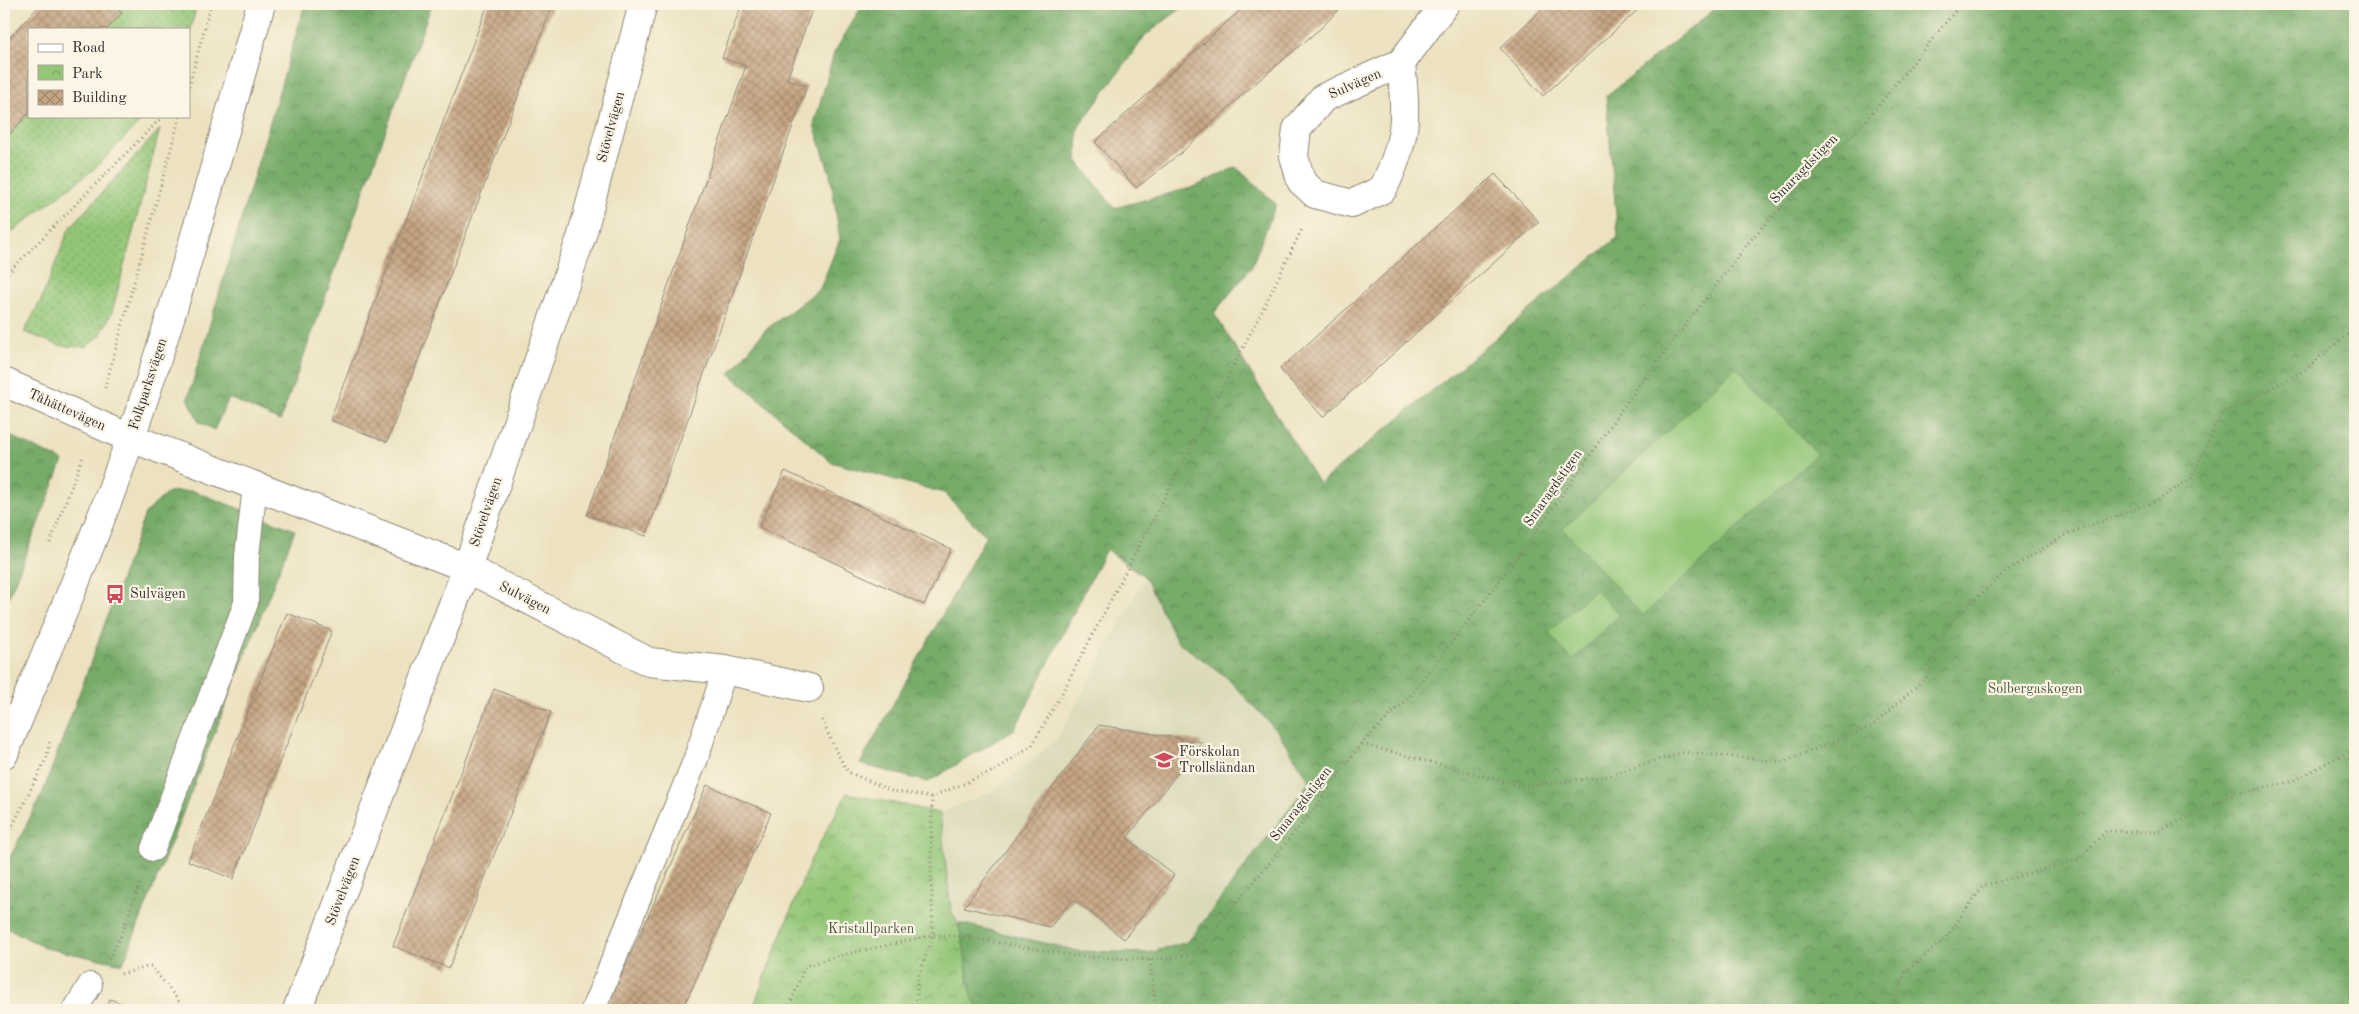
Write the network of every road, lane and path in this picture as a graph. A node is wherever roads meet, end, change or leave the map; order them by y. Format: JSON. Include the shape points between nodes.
{"nodes":[{"id":1,"x":211,"y":4,"type":"edge"},
{"id":2,"x":261,"y":4,"type":"edge"},
{"id":3,"x":643,"y":4,"type":"edge"},
{"id":4,"x":1445,"y":4,"type":"edge"},
{"id":5,"x":1961,"y":4,"type":"edge"},
{"id":6,"x":1401,"y":63,"type":"junction"},
{"id":7,"x":193,"y":71,"type":"junction"},
{"id":8,"x":190,"y":77,"type":"edge"},
{"id":9,"x":190,"y":82,"type":"edge"},
{"id":10,"x":161,"y":118,"type":"edge"},
{"id":11,"x":179,"y":118,"type":"edge"},
{"id":12,"x":1318,"y":195,"type":"junction"},
{"id":13,"x":4,"y":278,"type":"edge"},
{"id":14,"x":2355,"y":328,"type":"edge"},
{"id":15,"x":4,"y":382,"type":"edge"},
{"id":16,"x":96,"y":423,"type":"junction"},
{"id":17,"x":130,"y":437,"type":"junction"},
{"id":18,"x":255,"y":486,"type":"junction"},
{"id":19,"x":467,"y":568,"type":"junction"},
{"id":20,"x":725,"y":670,"type":"junction"},
{"id":21,"x":809,"y":688,"type":"joint"},
{"id":22,"x":1361,"y":744,"type":"junction"},
{"id":23,"x":2355,"y":748,"type":"edge"},
{"id":24,"x":4,"y":754,"type":"edge"},
{"id":25,"x":47,"y":758,"type":"dead end"},
{"id":26,"x":932,"y":797,"type":"junction"},
{"id":27,"x":4,"y":844,"type":"edge"},
{"id":28,"x":153,"y":849,"type":"joint"},
{"id":29,"x":933,"y":935,"type":"junction"},
{"id":30,"x":114,"y":952,"type":"dead end"},
{"id":31,"x":1150,"y":960,"type":"junction"},
{"id":32,"x":130,"y":970,"type":"dead end"},
{"id":33,"x":90,"y":985,"type":"dead end"},
{"id":34,"x":75,"y":1010,"type":"edge"},
{"id":35,"x":186,"y":1010,"type":"edge"},
{"id":36,"x":297,"y":1010,"type":"edge"},
{"id":37,"x":593,"y":1010,"type":"edge"},
{"id":38,"x":788,"y":1010,"type":"edge"},
{"id":39,"x":917,"y":1010,"type":"edge"},
{"id":40,"x":1156,"y":1010,"type":"edge"},
{"id":41,"x":1890,"y":1010,"type":"edge"}],
"edges":[{"from":1,"to":7,"type":"path"},
{"from":2,"to":17,"type":"street","name":"Folkparksvägen","via":[[199,225]]},
{"from":3,"to":19,"type":"street","name":"Stövelvägen","via":[[582,235]]},
{"from":4,"to":6,"type":"street","name":"Sulvägen"},
{"from":5,"to":22,"type":"path","name":"Smaragdstigen","via":[[1863,124],[1753,238],[1634,392],[1527,545],[1410,696]]},
{"from":6,"to":12,"type":"street","name":"Sulvägen","via":[[1406,107],[1403,139],[1383,189],[1352,204]]},
{"from":6,"to":12,"type":"street","name":"Sulvägen","via":[[1323,98],[1297,129],[1294,156],[1301,181]]},
{"from":7,"to":8,"type":"path"},
{"from":7,"to":9,"type":"path"},
{"from":10,"to":13,"type":"path"},
{"from":11,"to":16,"type":"path"},
{"from":12,"to":26,"type":"path","via":[[1259,317],[1032,745],[996,770]]},
{"from":14,"to":22,"type":"path","via":[[2305,370],[2221,415],[2192,478],[2157,501],[2067,534],[2005,572],[1947,625],[1929,674],[1872,726],[1783,762],[1684,752],[1606,776],[1524,787]]},
{"from":15,"to":16,"type":"street","name":"Tåhättevägen"},
{"from":16,"to":17,"type":"street","name":"Tåhättevägen"},
{"from":17,"to":18,"type":"street","name":"Sulvägen"},
{"from":17,"to":24,"type":"street","name":"Folkparksvägen","via":[[114,485]]},
{"from":18,"to":19,"type":"street","name":"Sulvägen"},
{"from":18,"to":28,"type":"lane","via":[[247,556],[246,603]]},
{"from":19,"to":20,"type":"street","name":"Sulvägen","via":[[649,662]]},
{"from":19,"to":36,"type":"street","name":"Stövelvägen"},
{"from":20,"to":21,"type":"street","name":"Sulvägen"},
{"from":20,"to":37,"type":"lane","via":[[695,761]]},
{"from":21,"to":26,"type":"path","via":[[848,772],[892,791]]},
{"from":22,"to":31,"type":"path","name":"Smaragdstigen","via":[[1319,803],[1193,955]]},
{"from":23,"to":41,"type":"path","via":[[2291,782],[2235,794],[2157,832],[2106,831],[2078,860],[1983,886],[1945,939],[1906,972]]},
{"from":25,"to":27,"type":"path"},
{"from":26,"to":29,"type":"path"},
{"from":28,"to":30,"type":"path"},
{"from":29,"to":31,"type":"path","name":"Smaragdstigen","via":[[958,936],[1077,956]]},
{"from":29,"to":38,"type":"path","name":"Smaragdstigen","via":[[805,966]]},
{"from":29,"to":39,"type":"path","via":[[917,982]]},
{"from":31,"to":40,"type":"path"},
{"from":32,"to":35,"type":"path","via":[[151,966]]},
{"from":33,"to":34,"type":"lane"}]}
